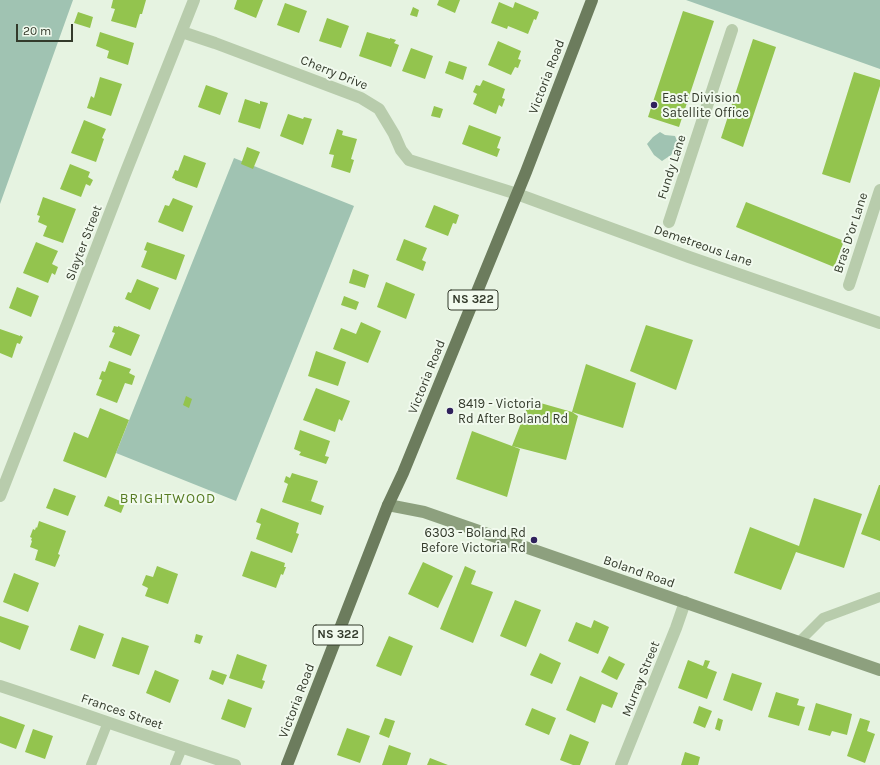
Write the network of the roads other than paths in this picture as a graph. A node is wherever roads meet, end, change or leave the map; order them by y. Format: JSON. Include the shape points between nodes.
{"nodes":[{"id":1,"x":194,"y":0,"type":"edge"},
{"id":2,"x":592,"y":0,"type":"edge"},
{"id":3,"x":732,"y":30,"type":"dead end"},
{"id":4,"x":182,"y":32,"type":"junction"},
{"id":5,"x":880,"y":190,"type":"edge"},
{"id":6,"x":517,"y":194,"type":"junction"},
{"id":7,"x":669,"y":222,"type":"dead end"},
{"id":8,"x":849,"y":285,"type":"dead end"},
{"id":9,"x":880,"y":323,"type":"edge"},
{"id":10,"x":0,"y":496,"type":"edge"},
{"id":11,"x":388,"y":505,"type":"junction"},
{"id":12,"x":880,"y":597,"type":"edge"},
{"id":13,"x":685,"y":602,"type":"junction"},
{"id":14,"x":799,"y":642,"type":"junction"},
{"id":15,"x":880,"y":670,"type":"edge"},
{"id":16,"x":0,"y":686,"type":"edge"},
{"id":17,"x":108,"y":722,"type":"junction"},
{"id":18,"x":182,"y":748,"type":"junction"},
{"id":19,"x":91,"y":765,"type":"edge"},
{"id":20,"x":175,"y":765,"type":"edge"},
{"id":21,"x":236,"y":765,"type":"edge"},
{"id":22,"x":287,"y":765,"type":"edge"},
{"id":23,"x":621,"y":765,"type":"edge"}],
"edges":[{"from":1,"to":4,"type":"street","name":"Slayter Street"},
{"from":2,"to":6,"type":"main road","name":"Victoria Road","number":"NS 322"},
{"from":3,"to":7,"type":"street","name":"Fundy Lane"},
{"from":4,"to":6,"type":"street","name":"Cherry Drive","via":[[361,98],[379,109],[400,150],[409,160]]},
{"from":4,"to":10,"type":"street","name":"Slayter Street"},
{"from":5,"to":8,"type":"street","name":"Bras D’or Lane"},
{"from":6,"to":9,"type":"street","name":"Demetreous Lane"},
{"from":6,"to":11,"type":"main road","name":"Victoria Road","number":"NS 322"},
{"from":11,"to":13,"type":"street","name":"Boland Road","via":[[424,512]]},
{"from":11,"to":22,"type":"main road","name":"Victoria Road","number":"NS 322"},
{"from":12,"to":14,"type":"lane","via":[[823,618]]},
{"from":13,"to":14,"type":"street","name":"Boland Road"},
{"from":13,"to":23,"type":"street","name":"Murray Street"},
{"from":14,"to":15,"type":"street","name":"Boland Road"},
{"from":16,"to":17,"type":"street","name":"Frances Street"},
{"from":17,"to":18,"type":"street","name":"Frances Street"},
{"from":17,"to":19,"type":"lane"},
{"from":18,"to":20,"type":"lane"},
{"from":18,"to":21,"type":"street","name":"Frances Street"}]}
